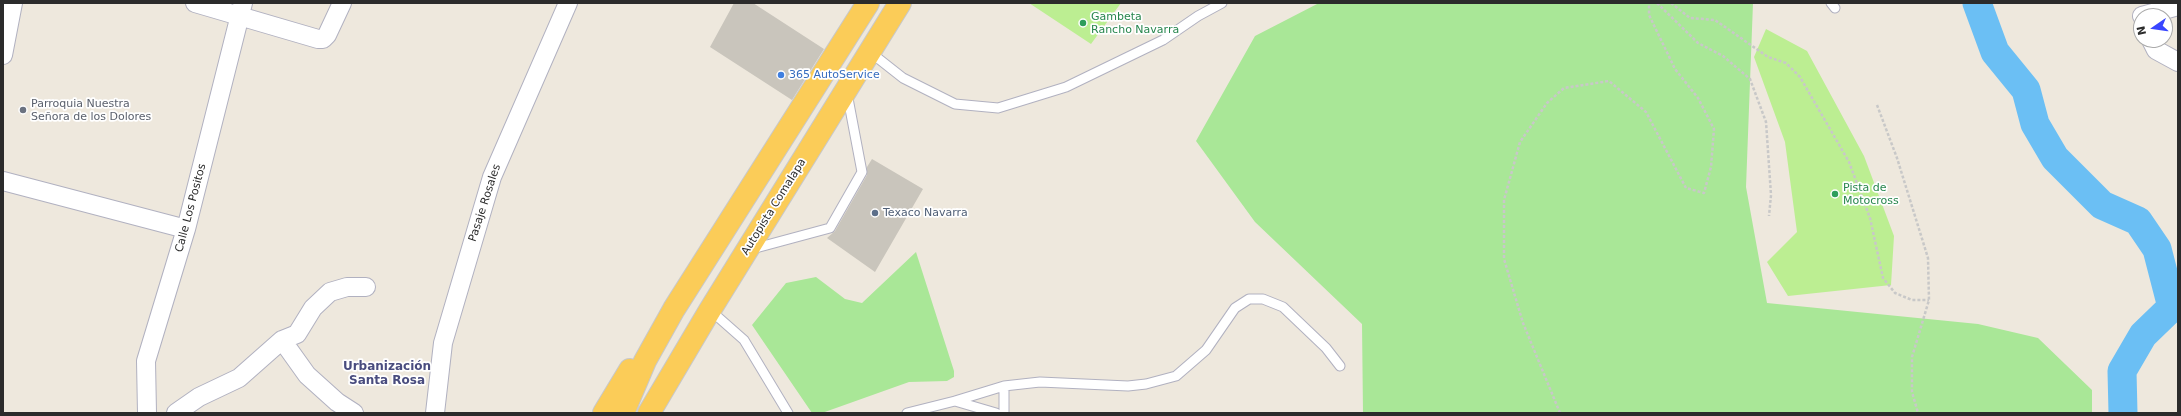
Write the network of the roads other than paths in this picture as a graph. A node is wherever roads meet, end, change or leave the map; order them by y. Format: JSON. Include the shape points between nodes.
{"nodes":[{"id":1,"x":14,"y":3,"type":"edge"},
{"id":2,"x":194,"y":3,"type":"edge"},
{"id":3,"x":342,"y":3,"type":"edge"},
{"id":4,"x":568,"y":3,"type":"edge"},
{"id":5,"x":868,"y":3,"type":"edge"},
{"id":6,"x":900,"y":3,"type":"edge"},
{"id":7,"x":1222,"y":3,"type":"edge"},
{"id":8,"x":242,"y":9,"type":"edge"},
{"id":9,"x":2155,"y":48,"type":"edge"},
{"id":10,"x":870,"y":52,"type":"junction"},
{"id":11,"x":3,"y":55,"type":"edge"},
{"id":12,"x":2178,"y":62,"type":"edge"},
{"id":13,"x":847,"y":89,"type":"junction"},
{"id":14,"x":3,"y":181,"type":"edge"},
{"id":15,"x":186,"y":229,"type":"junction"},
{"id":16,"x":747,"y":251,"type":"junction"},
{"id":17,"x":366,"y":287,"type":"dead end"},
{"id":18,"x":674,"y":309,"type":"junction"},
{"id":19,"x":710,"y":310,"type":"junction"},
{"id":20,"x":282,"y":340,"type":"junction"},
{"id":21,"x":1340,"y":366,"type":"dead end"},
{"id":22,"x":1004,"y":386,"type":"junction"},
{"id":23,"x":955,"y":401,"type":"junction"},
{"id":24,"x":146,"y":413,"type":"edge"},
{"id":25,"x":176,"y":413,"type":"edge"},
{"id":26,"x":354,"y":413,"type":"edge"},
{"id":27,"x":434,"y":413,"type":"edge"},
{"id":28,"x":604,"y":413,"type":"edge"},
{"id":29,"x":623,"y":413,"type":"edge"},
{"id":30,"x":649,"y":413,"type":"edge"},
{"id":31,"x":665,"y":413,"type":"edge"},
{"id":32,"x":788,"y":413,"type":"edge"},
{"id":33,"x":907,"y":413,"type":"edge"},
{"id":34,"x":996,"y":413,"type":"edge"},
{"id":35,"x":1004,"y":413,"type":"edge"}],
"edges":[{"from":1,"to":11,"type":"street"},
{"from":2,"to":8,"type":"street"},
{"from":3,"to":8,"type":"street","via":[[323,39]]},
{"from":4,"to":27,"type":"street","name":"Pasaje Rosales","via":[[492,177],[443,343]]},
{"from":5,"to":18,"type":"highway"},
{"from":6,"to":10,"type":"highway","name":"Autopista Comalapa"},
{"from":7,"to":10,"type":"lane","via":[[1163,40],[1066,87],[998,108],[955,104],[903,78]]},
{"from":8,"to":15,"type":"street","name":"Calle Los Positos"},
{"from":9,"to":12,"type":"street"},
{"from":10,"to":13,"type":"highway","name":"Autopista Comalapa"},
{"from":13,"to":16,"type":"highway","name":"Autopista Comalapa"},
{"from":13,"to":16,"type":"lane","via":[[862,172],[830,228]]},
{"from":14,"to":15,"type":"street"},
{"from":15,"to":24,"type":"street","name":"Calle Los Positos","via":[[146,361]]},
{"from":16,"to":19,"type":"highway","name":"Autopista Comalapa"},
{"from":17,"to":20,"type":"street","via":[[347,287],[330,292],[313,308],[297,334]]},
{"from":18,"to":28,"type":"highway","via":[[620,384]]},
{"from":18,"to":29,"type":"highway","via":[[645,362]]},
{"from":19,"to":30,"type":"highway","name":"Autopista Comalapa"},
{"from":19,"to":31,"type":"highway"},
{"from":19,"to":32,"type":"lane","via":[[744,340]]},
{"from":20,"to":25,"type":"street","via":[[239,378],[199,397]]},
{"from":20,"to":26,"type":"street","via":[[308,375],[337,402]]},
{"from":21,"to":22,"type":"lane","via":[[1326,348],[1283,307],[1263,299],[1249,299],[1235,308],[1206,350],[1176,376],[1128,386],[1040,382]]},
{"from":22,"to":23,"type":"lane"},
{"from":22,"to":35,"type":"lane"},
{"from":23,"to":33,"type":"lane"},
{"from":23,"to":34,"type":"lane"}]}
